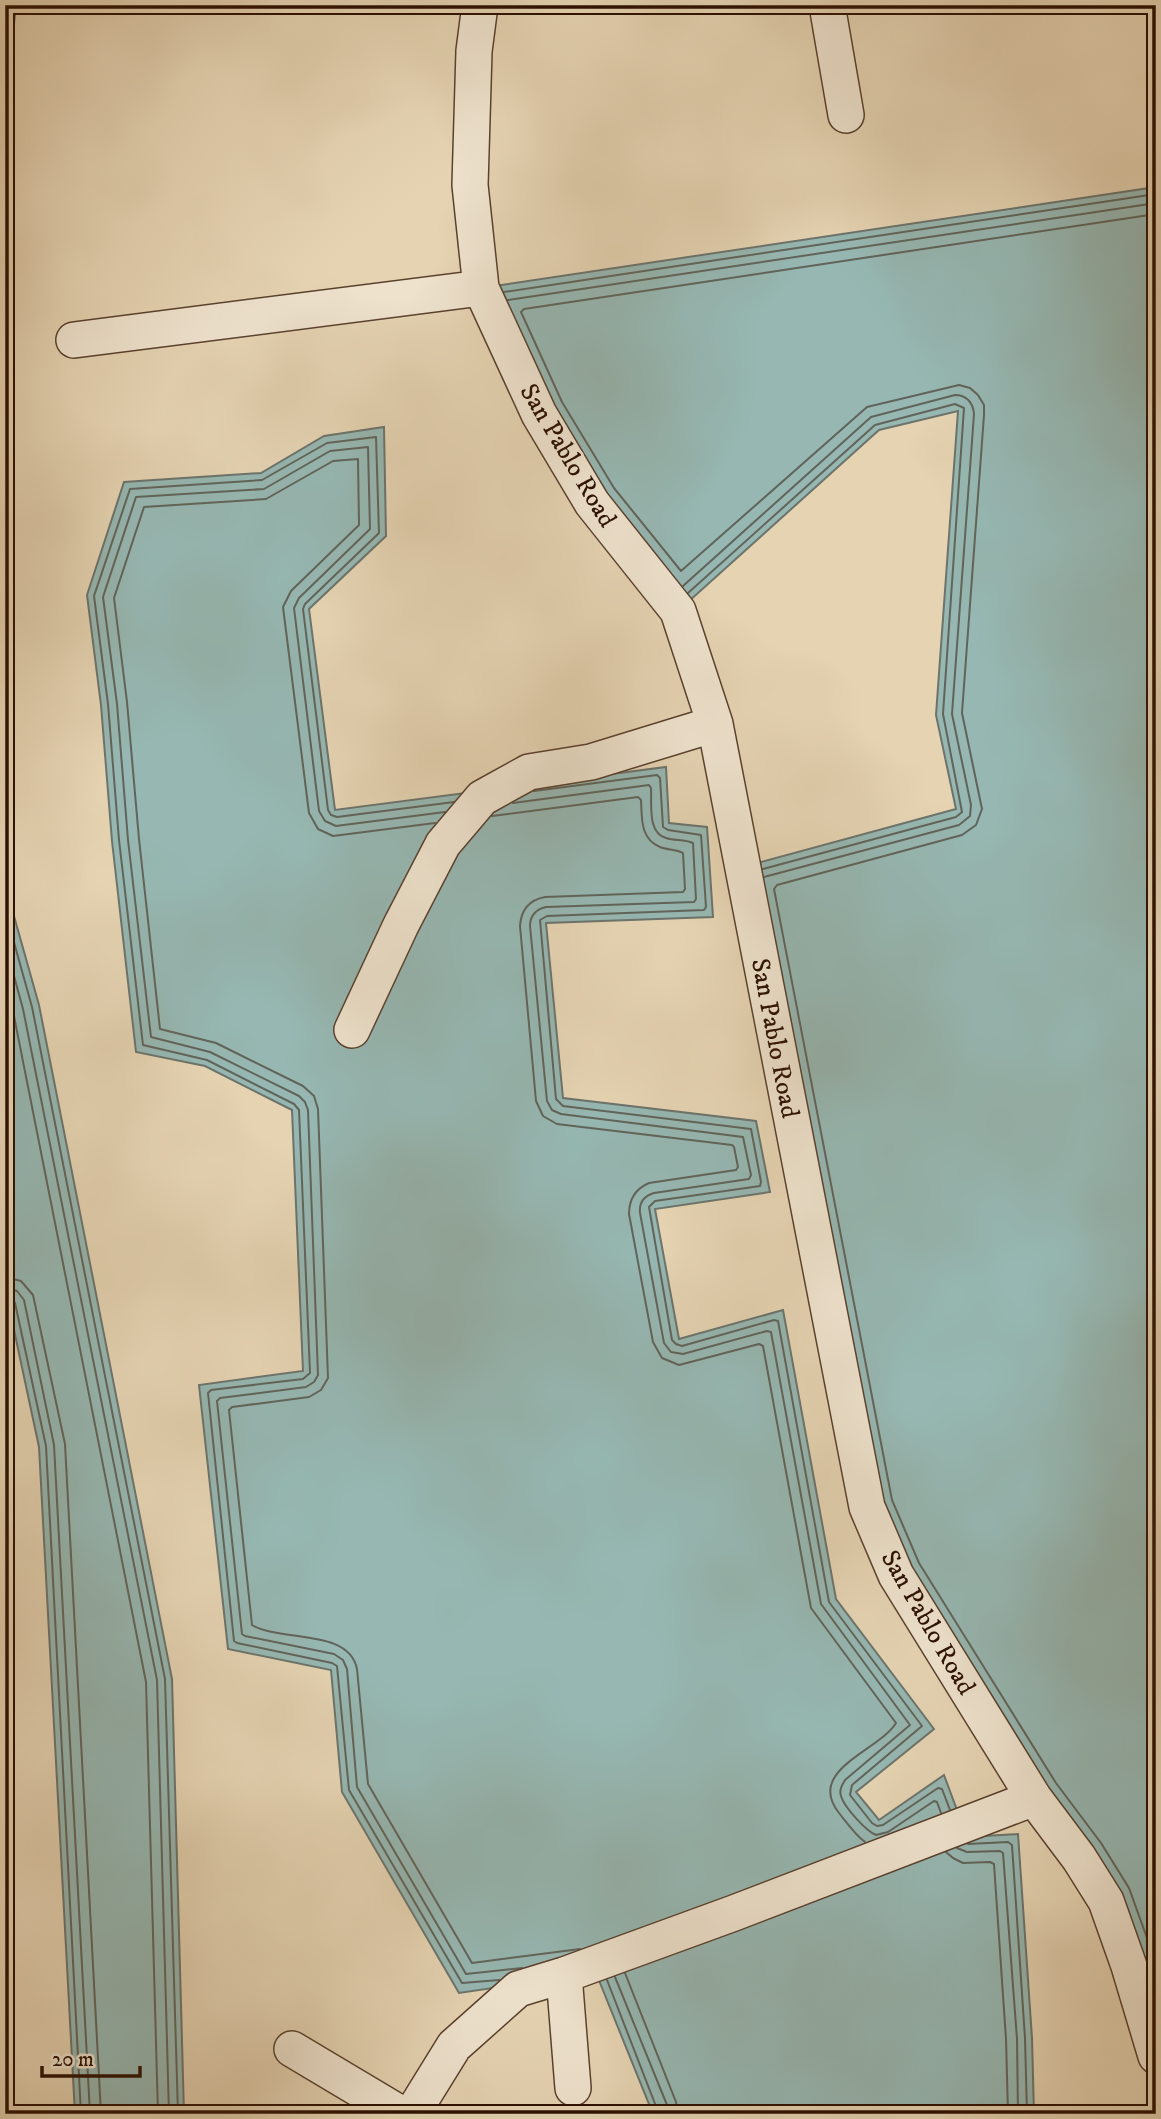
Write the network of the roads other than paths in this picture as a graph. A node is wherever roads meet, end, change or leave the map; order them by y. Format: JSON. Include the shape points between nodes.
{"nodes":[{"id":1,"x":480,"y":5,"type":"edge"},
{"id":2,"x":827,"y":5,"type":"edge"},
{"id":3,"x":846,"y":116,"type":"dead end"},
{"id":4,"x":481,"y":288,"type":"junction"},
{"id":5,"x":74,"y":340,"type":"dead end"},
{"id":6,"x":715,"y":724,"type":"junction"},
{"id":7,"x":352,"y":1030,"type":"dead end"},
{"id":8,"x":1034,"y":1798,"type":"junction"},
{"id":9,"x":564,"y":1975,"type":"junction"},
{"id":10,"x":1153,"y":2042,"type":"edge"},
{"id":11,"x":292,"y":2049,"type":"dead end"},
{"id":12,"x":573,"y":2088,"type":"dead end"},
{"id":13,"x":401,"y":2114,"type":"edge"},
{"id":14,"x":412,"y":2114,"type":"edge"}],
"edges":[{"from":1,"to":4,"type":"street","name":"San Pablo Road","via":[[470,185]]},
{"from":2,"to":3,"type":"street"},
{"from":4,"to":5,"type":"street"},
{"from":4,"to":6,"type":"street","name":"San Pablo Road","via":[[539,414],[592,503],[678,611]]},
{"from":6,"to":7,"type":"street","via":[[591,762],[528,772],[482,798],[443,844]]},
{"from":6,"to":8,"type":"street","name":"San Pablo Road","via":[[867,1507],[896,1575]]},
{"from":8,"to":9,"type":"street"},
{"from":8,"to":10,"type":"street","name":"San Pablo Road","via":[[1106,1901]]},
{"from":9,"to":12,"type":"street"},
{"from":9,"to":14,"type":"street","via":[[518,1989],[454,2046]]},
{"from":11,"to":13,"type":"street"}]}
